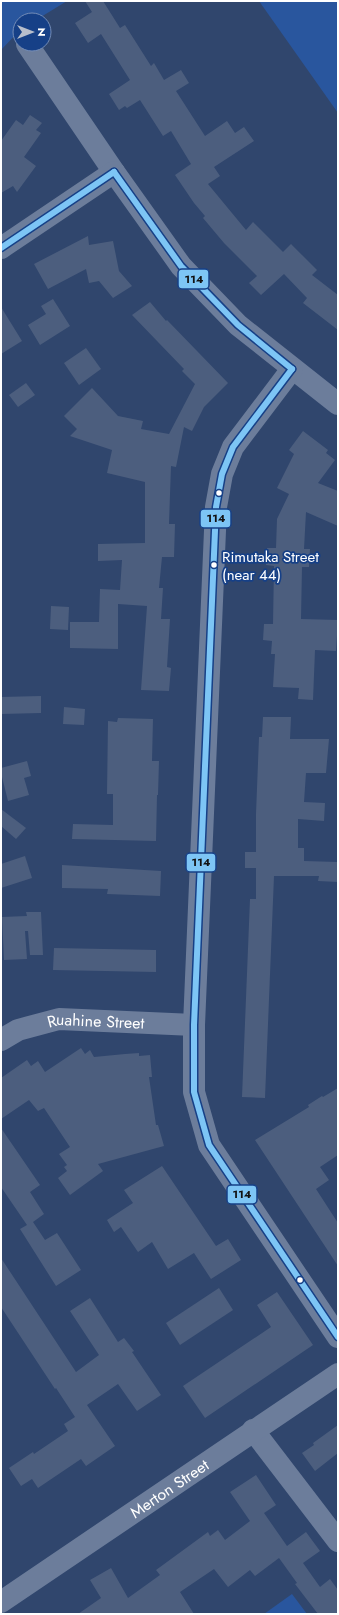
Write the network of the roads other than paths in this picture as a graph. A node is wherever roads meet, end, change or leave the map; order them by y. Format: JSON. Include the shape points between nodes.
{"nodes":[{"id":1,"x":32,"y":52,"type":"edge"},
{"id":2,"x":114,"y":172,"type":"junction"},
{"id":3,"x":1,"y":248,"type":"edge"},
{"id":4,"x":292,"y":369,"type":"junction"},
{"id":5,"x":338,"y":404,"type":"edge"},
{"id":6,"x":194,"y":1025,"type":"junction"},
{"id":7,"x":1,"y":1040,"type":"edge"},
{"id":8,"x":338,"y":1337,"type":"edge"},
{"id":9,"x":338,"y":1374,"type":"edge"},
{"id":10,"x":253,"y":1430,"type":"junction"},
{"id":11,"x":338,"y":1541,"type":"edge"},
{"id":12,"x":1,"y":1602,"type":"edge"},
{"id":13,"x":1,"y":1608,"type":"edge"},
{"id":14,"x":5,"y":1614,"type":"edge"}],
"edges":[{"from":1,"to":2,"type":"street"},
{"from":2,"to":3,"type":"street"},
{"from":2,"to":4,"type":"street","via":[[181,266],[238,325]]},
{"from":4,"to":5,"type":"street"},
{"from":4,"to":6,"type":"street","via":[[233,447],[218,492]]},
{"from":6,"to":7,"type":"street","name":"Ruahine Street","via":[[58,1019],[18,1030]]},
{"from":6,"to":8,"type":"street","via":[[194,1092],[209,1145]]},
{"from":9,"to":10,"type":"street","name":"Merton Street"},
{"from":10,"to":11,"type":"street"},
{"from":10,"to":12,"type":"street","name":"Merton Street"},
{"from":13,"to":14,"type":"street"}]}
